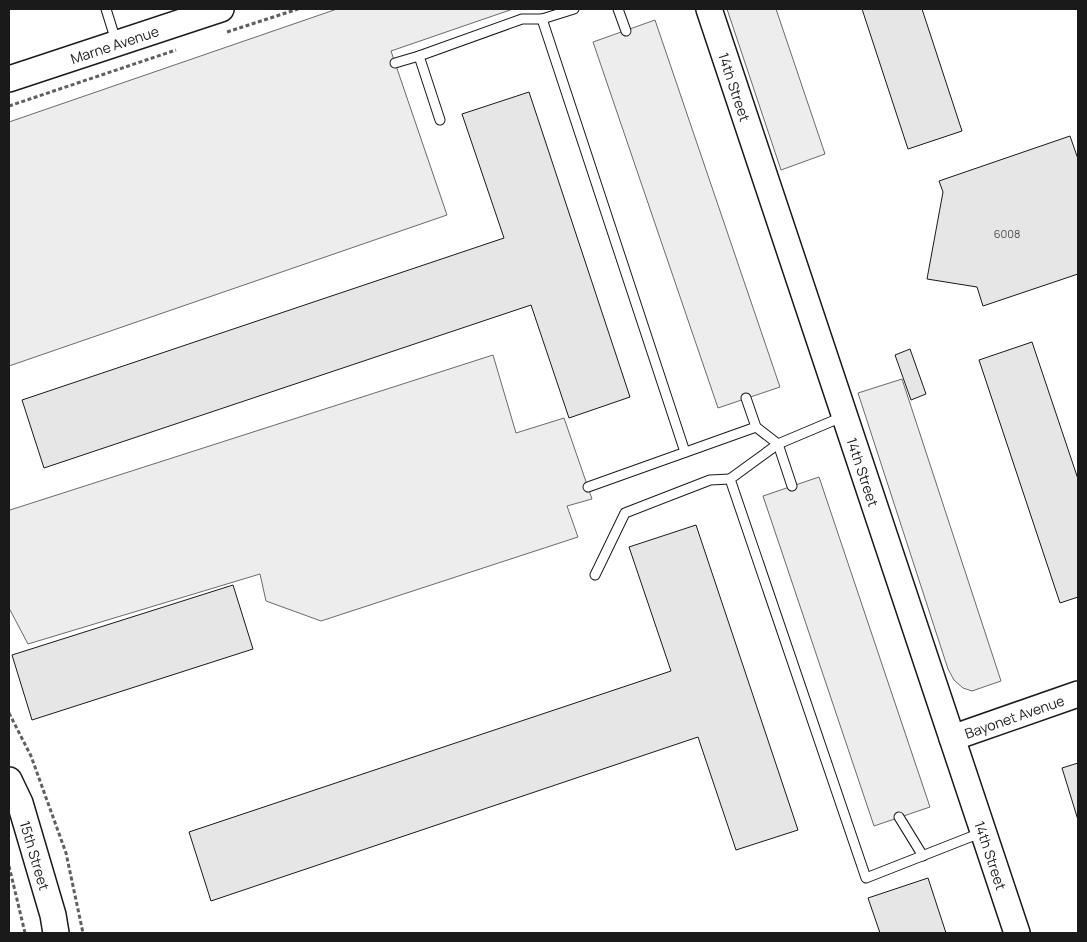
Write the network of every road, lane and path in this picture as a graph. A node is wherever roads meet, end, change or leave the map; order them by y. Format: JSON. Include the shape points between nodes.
{"nodes":[{"id":1,"x":106,"y":9,"type":"edge"},
{"id":2,"x":222,"y":9,"type":"edge"},
{"id":3,"x":298,"y":9,"type":"edge"},
{"id":4,"x":574,"y":9,"type":"edge"},
{"id":5,"x":618,"y":9,"type":"edge"},
{"id":6,"x":709,"y":9,"type":"edge"},
{"id":7,"x":542,"y":19,"type":"junction"},
{"id":8,"x":626,"y":31,"type":"dead end"},
{"id":9,"x":223,"y":34,"type":"dead end"},
{"id":10,"x":117,"y":44,"type":"junction"},
{"id":11,"x":176,"y":50,"type":"dead end"},
{"id":12,"x":419,"y":56,"type":"junction"},
{"id":13,"x":395,"y":63,"type":"dead end"},
{"id":14,"x":9,"y":79,"type":"edge"},
{"id":15,"x":9,"y":106,"type":"edge"},
{"id":16,"x":440,"y":120,"type":"dead end"},
{"id":17,"x":746,"y":398,"type":"dead end"},
{"id":18,"x":845,"y":416,"type":"junction"},
{"id":19,"x":756,"y":427,"type":"junction"},
{"id":20,"x":778,"y":444,"type":"junction"},
{"id":21,"x":685,"y":452,"type":"junction"},
{"id":22,"x":730,"y":478,"type":"junction"},
{"id":23,"x":792,"y":486,"type":"dead end"},
{"id":24,"x":588,"y":487,"type":"dead end"},
{"id":25,"x":595,"y":575,"type":"dead end"},
{"id":26,"x":1078,"y":694,"type":"edge"},
{"id":27,"x":9,"y":713,"type":"edge"},
{"id":28,"x":952,"y":738,"type":"junction"},
{"id":29,"x":9,"y":780,"type":"edge"},
{"id":30,"x":899,"y":817,"type":"dead end"},
{"id":31,"x":983,"y":832,"type":"junction"},
{"id":32,"x":923,"y":856,"type":"junction"},
{"id":33,"x":9,"y":866,"type":"edge"},
{"id":34,"x":25,"y":933,"type":"edge"},
{"id":35,"x":56,"y":933,"type":"edge"},
{"id":36,"x":83,"y":933,"type":"edge"},
{"id":37,"x":1017,"y":933,"type":"edge"}],
"edges":[{"from":1,"to":10,"type":"lane"},
{"from":2,"to":10,"type":"street","name":"Marne Avenue"},
{"from":3,"to":9,"type":"path"},
{"from":4,"to":7,"type":"lane"},
{"from":5,"to":8,"type":"lane"},
{"from":6,"to":18,"type":"street","name":"14th Street"},
{"from":7,"to":12,"type":"lane","via":[[522,19]]},
{"from":7,"to":21,"type":"lane"},
{"from":10,"to":14,"type":"street","name":"Marne Avenue"},
{"from":11,"to":15,"type":"path"},
{"from":12,"to":13,"type":"lane"},
{"from":12,"to":16,"type":"lane"},
{"from":17,"to":19,"type":"lane"},
{"from":18,"to":20,"type":"lane"},
{"from":18,"to":28,"type":"street","name":"14th Street"},
{"from":19,"to":20,"type":"lane"},
{"from":19,"to":21,"type":"lane"},
{"from":20,"to":22,"type":"lane"},
{"from":20,"to":23,"type":"lane"},
{"from":21,"to":24,"type":"lane"},
{"from":22,"to":25,"type":"lane","via":[[710,480],[624,513]]},
{"from":22,"to":32,"type":"lane","via":[[866,878]]},
{"from":26,"to":28,"type":"street","name":"Bayonet Avenue"},
{"from":27,"to":36,"type":"path","via":[[31,756],[66,853]]},
{"from":28,"to":31,"type":"street","name":"14th Street"},
{"from":29,"to":35,"type":"street","name":"15th Street","via":[[20,803]]},
{"from":30,"to":32,"type":"lane"},
{"from":31,"to":32,"type":"lane"},
{"from":31,"to":37,"type":"street","name":"14th Street"},
{"from":33,"to":34,"type":"path"}]}
